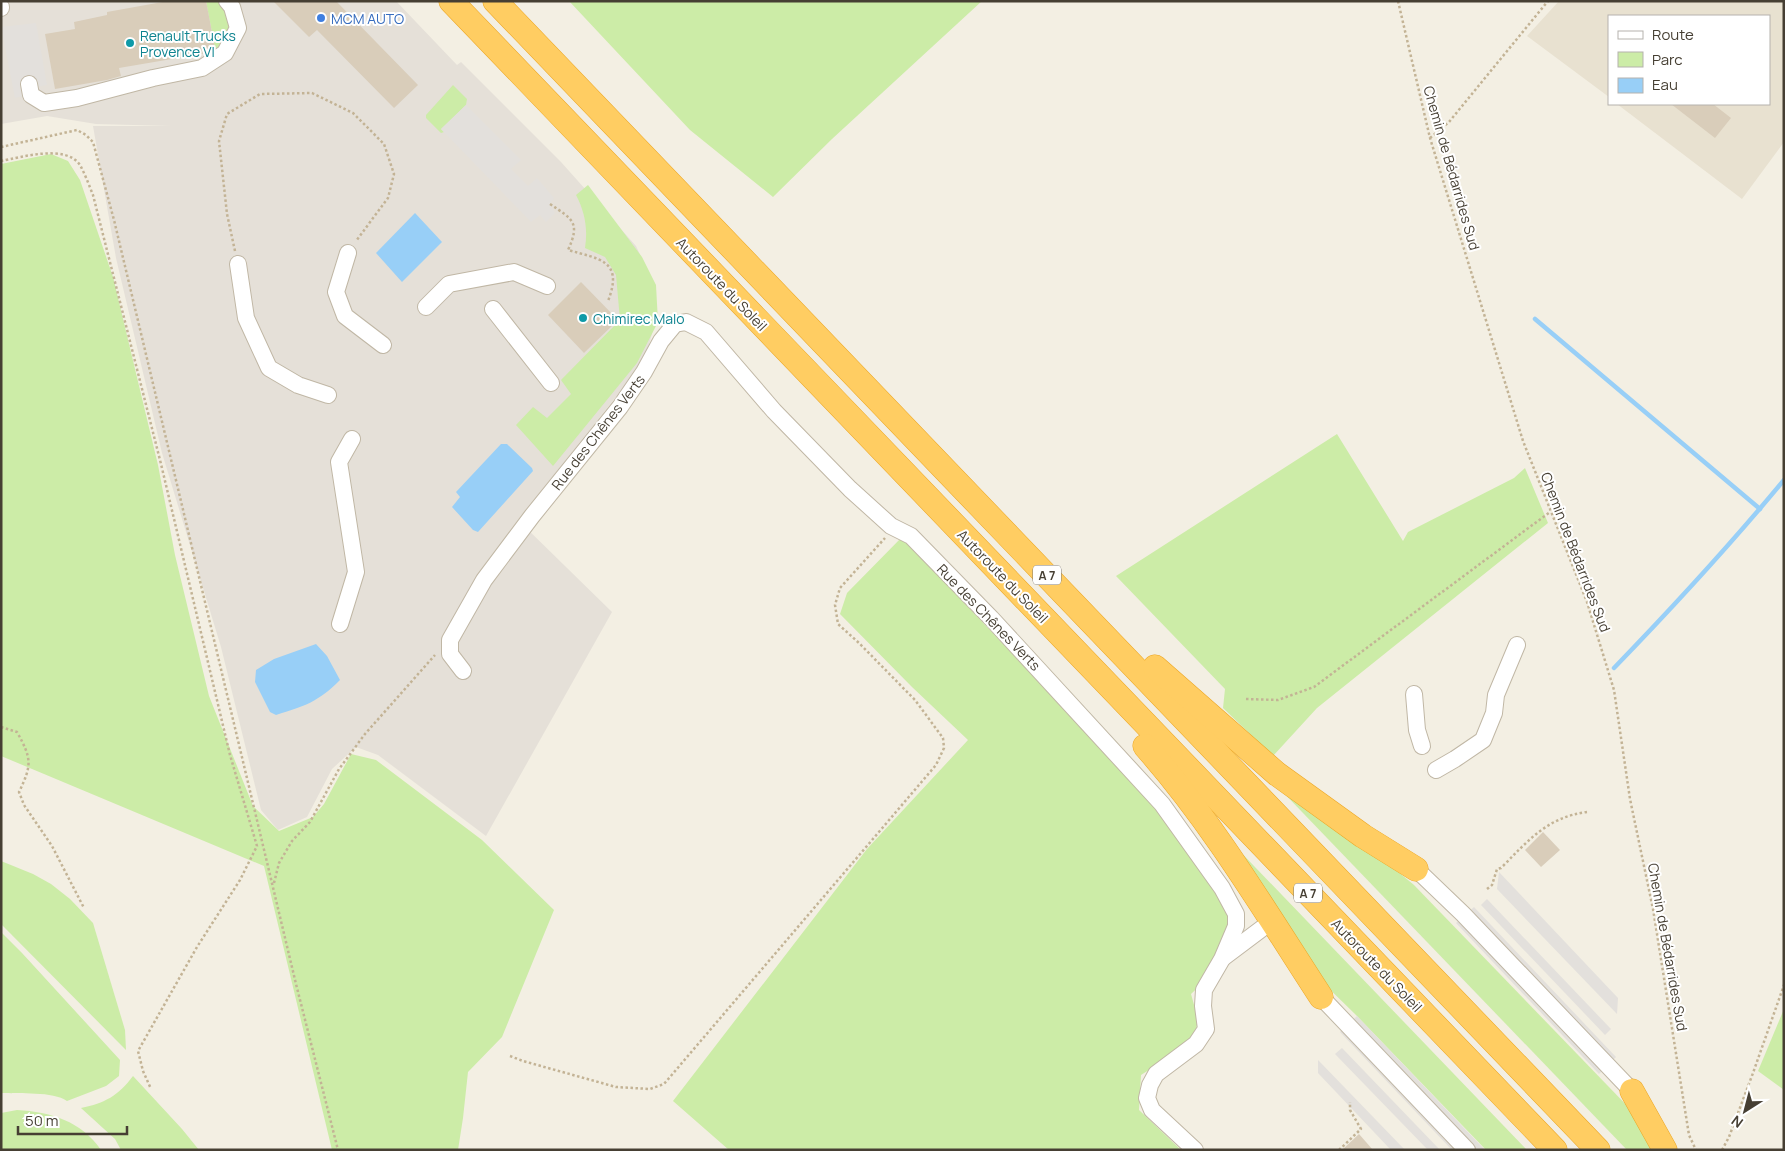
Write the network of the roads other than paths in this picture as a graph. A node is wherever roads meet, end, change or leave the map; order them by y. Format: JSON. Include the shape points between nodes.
{"nodes":[{"id":1,"x":227,"y":1,"type":"edge"},
{"id":2,"x":451,"y":1,"type":"edge"},
{"id":3,"x":495,"y":1,"type":"edge"},
{"id":4,"x":29,"y":84,"type":"dead end"},
{"id":5,"x":348,"y":253,"type":"road end"},
{"id":6,"x":238,"y":264,"type":"road end"},
{"id":7,"x":547,"y":286,"type":"dead end"},
{"id":8,"x":426,"y":306,"type":"dead end"},
{"id":9,"x":492,"y":309,"type":"dead end"},
{"id":10,"x":383,"y":345,"type":"dead end"},
{"id":11,"x":550,"y":383,"type":"dead end"},
{"id":12,"x":328,"y":395,"type":"dead end"},
{"id":13,"x":352,"y":439,"type":"dead end"},
{"id":14,"x":1084,"y":615,"type":"junction"},
{"id":15,"x":340,"y":624,"type":"dead end"},
{"id":16,"x":1060,"y":636,"type":"junction"},
{"id":17,"x":1517,"y":645,"type":"dead end"},
{"id":18,"x":462,"y":671,"type":"dead end"},
{"id":19,"x":1414,"y":694,"type":"dead end"},
{"id":20,"x":1422,"y":746,"type":"dead end"},
{"id":21,"x":1436,"y":770,"type":"dead end"},
{"id":22,"x":1416,"y":869,"type":"joint"},
{"id":23,"x":1272,"y":922,"type":"junction"},
{"id":24,"x":1222,"y":959,"type":"junction"},
{"id":25,"x":1321,"y":997,"type":"joint"},
{"id":26,"x":1632,"y":1090,"type":"joint"},
{"id":27,"x":1196,"y":1150,"type":"edge"},
{"id":28,"x":1467,"y":1150,"type":"edge"},
{"id":29,"x":1555,"y":1150,"type":"edge"},
{"id":30,"x":1598,"y":1150,"type":"edge"},
{"id":31,"x":1665,"y":1150,"type":"edge"}],
"edges":[{"from":1,"to":4,"type":"street","via":[[238,28],[225,53],[202,68],[44,103],[31,95]]},
{"from":2,"to":16,"type":"highway","name":"Autoroute du Soleil","number":"A 7"},
{"from":3,"to":14,"type":"highway","number":"A 7"},
{"from":5,"to":10,"type":"street","via":[[336,292],[345,316]]},
{"from":6,"to":12,"type":"street","via":[[246,318],[269,368],[298,385]]},
{"from":7,"to":8,"type":"street","via":[[514,272],[449,284]]},
{"from":9,"to":11,"type":"street"},
{"from":13,"to":15,"type":"street","via":[[339,462],[356,572]]},
{"from":14,"to":22,"type":"highway","via":[[1157,669],[1277,774],[1363,836]]},
{"from":14,"to":30,"type":"highway","number":"A 7"},
{"from":16,"to":23,"type":"highway","via":[[1203,818]]},
{"from":16,"to":29,"type":"highway","name":"Autoroute du Soleil","number":"A 7"},
{"from":17,"to":21,"type":"street","via":[[1496,695],[1494,714],[1483,740]]},
{"from":18,"to":24,"type":"street","name":"Rue des Chênes Verts","via":[[450,654],[450,640],[484,580],[620,407],[661,341],[675,324],[686,322],[706,332],[774,411],[850,489],[891,526],[911,536],[992,618],[1162,804],[1222,888],[1236,914],[1236,926]]},
{"from":19,"to":20,"type":"street","via":[[1417,730]]},
{"from":22,"to":26,"type":"street"},
{"from":23,"to":24,"type":"street"},
{"from":23,"to":25,"type":"highway"},
{"from":24,"to":27,"type":"street","name":"Rue des Chênes Verts","via":[[1204,990],[1206,1029],[1196,1044],[1156,1074],[1147,1098],[1152,1110]]},
{"from":25,"to":28,"type":"street"},
{"from":26,"to":31,"type":"highway"}]}
